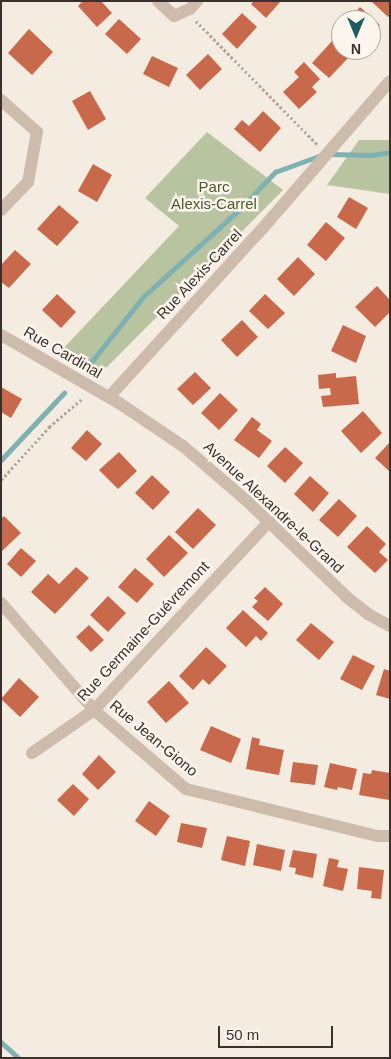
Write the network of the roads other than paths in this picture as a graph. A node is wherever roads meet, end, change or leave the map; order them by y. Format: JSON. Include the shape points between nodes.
{"nodes":[{"id":1,"x":158,"y":1,"type":"edge"},
{"id":2,"x":197,"y":1,"type":"edge"},
{"id":3,"x":390,"y":80,"type":"edge"},
{"id":4,"x":1,"y":100,"type":"edge"},
{"id":5,"x":1,"y":210,"type":"edge"},
{"id":6,"x":1,"y":335,"type":"edge"},
{"id":7,"x":109,"y":397,"type":"junction"},
{"id":8,"x":268,"y":522,"type":"junction"},
{"id":9,"x":1,"y":602,"type":"edge"},
{"id":10,"x":390,"y":626,"type":"edge"},
{"id":11,"x":94,"y":710,"type":"junction"},
{"id":12,"x":32,"y":753,"type":"dead end"},
{"id":13,"x":390,"y":836,"type":"edge"}],
"edges":[{"from":1,"to":2,"type":"street","via":[[174,16]]},
{"from":3,"to":7,"type":"street","name":"Rue Alexis-Carrel","via":[[263,228]]},
{"from":4,"to":5,"type":"street","via":[[37,132],[28,182]]},
{"from":6,"to":7,"type":"street","name":"Rue Cardinal"},
{"from":7,"to":8,"type":"street","name":"Avenue Alexandre-le-Grand","via":[[183,446]]},
{"from":8,"to":10,"type":"street","name":"Avenue Alexandre-le-Grand","via":[[349,599]]},
{"from":8,"to":11,"type":"street","name":"Rue Germaine-Guévremont"},
{"from":9,"to":11,"type":"street","name":"Rue Jean-Giono"},
{"from":11,"to":12,"type":"street","name":"Rue Germaine-Guévremont"},
{"from":11,"to":13,"type":"street","name":"Rue Jean-Giono","via":[[186,790],[378,836]]}]}
